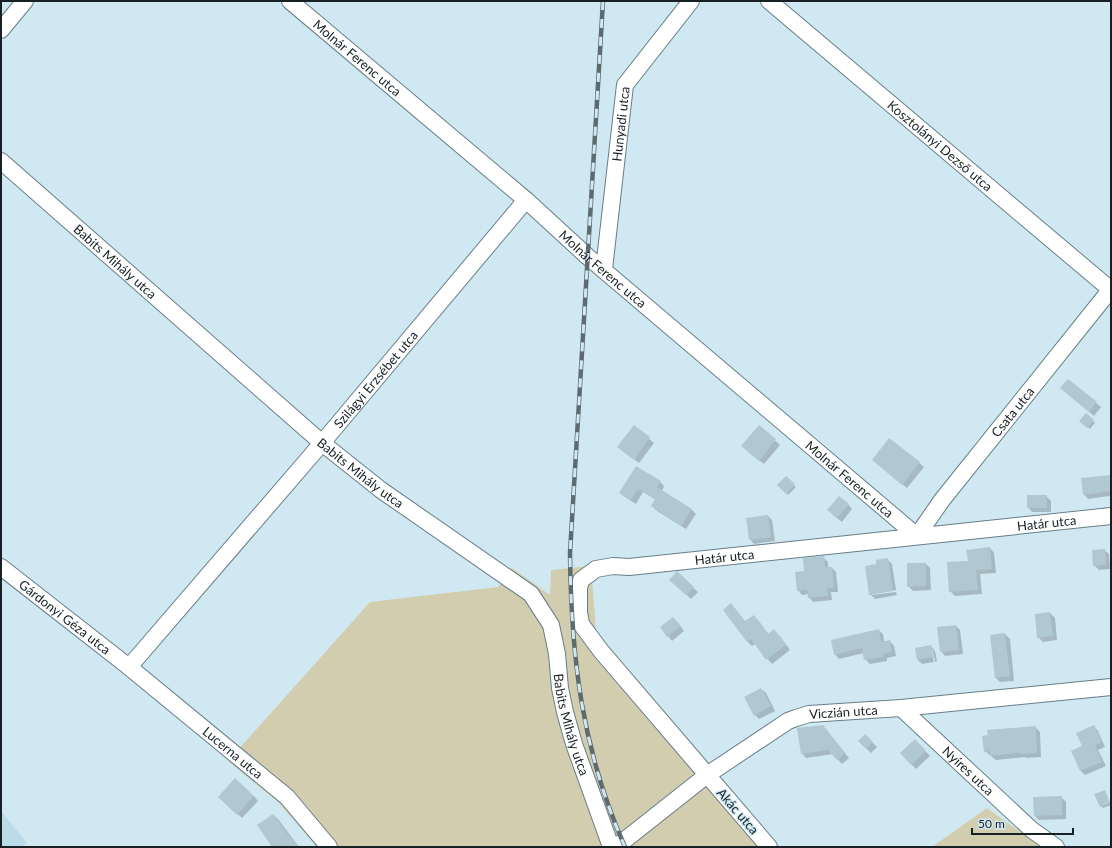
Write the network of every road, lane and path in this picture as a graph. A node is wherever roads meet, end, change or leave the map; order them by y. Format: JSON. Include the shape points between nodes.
{"nodes":[{"id":1,"x":25,"y":1,"type":"edge"},
{"id":2,"x":290,"y":1,"type":"edge"},
{"id":3,"x":691,"y":1,"type":"edge"},
{"id":4,"x":769,"y":1,"type":"edge"},
{"id":5,"x":1,"y":30,"type":"edge"},
{"id":6,"x":1,"y":161,"type":"edge"},
{"id":7,"x":526,"y":200,"type":"junction"},
{"id":8,"x":604,"y":269,"type":"junction"},
{"id":9,"x":1111,"y":290,"type":"edge"},
{"id":10,"x":322,"y":444,"type":"junction"},
{"id":11,"x":1111,"y":516,"type":"edge"},
{"id":12,"x":916,"y":536,"type":"junction"},
{"id":13,"x":1,"y":567,"type":"edge"},
{"id":14,"x":129,"y":667,"type":"junction"},
{"id":15,"x":1111,"y":687,"type":"edge"},
{"id":16,"x":901,"y":708,"type":"junction"},
{"id":17,"x":707,"y":775,"type":"junction"},
{"id":18,"x":329,"y":847,"type":"edge"},
{"id":19,"x":610,"y":847,"type":"edge"},
{"id":20,"x":616,"y":847,"type":"edge"},
{"id":21,"x":769,"y":847,"type":"edge"},
{"id":22,"x":1056,"y":847,"type":"edge"}],
"edges":[{"from":1,"to":5,"type":"street"},
{"from":2,"to":7,"type":"street","name":"Molnár Ferenc utca"},
{"from":3,"to":8,"type":"street","name":"Hunyadi utca","via":[[625,85]]},
{"from":4,"to":9,"type":"street","name":"Kosztolányi Dezső utca"},
{"from":6,"to":10,"type":"street","name":"Babits Mihály utca"},
{"from":7,"to":8,"type":"street","name":"Molnár Ferenc utca"},
{"from":7,"to":10,"type":"street","name":"Szilágyi Erzsébet utca"},
{"from":8,"to":12,"type":"street","name":"Molnár Ferenc utca"},
{"from":9,"to":12,"type":"street","name":"Csata utca"},
{"from":10,"to":14,"type":"street","name":"Szilágyi Erzsébet utca"},
{"from":10,"to":19,"type":"street","name":"Babits Mihály utca","via":[[381,490],[531,594],[551,626],[565,712]]},
{"from":11,"to":12,"type":"street","name":"Határ utca"},
{"from":12,"to":17,"type":"street","name":"Határ utca","via":[[630,567],[614,566],[596,569],[582,580],[579,588],[581,624]]},
{"from":13,"to":14,"type":"street","name":"Gárdonyi Géza utca"},
{"from":14,"to":18,"type":"street","name":"Lucerna utca","via":[[287,797]]},
{"from":15,"to":16,"type":"street","name":"Viczián utca"},
{"from":16,"to":17,"type":"street","name":"Viczián utca","via":[[809,714],[796,718]]},
{"from":16,"to":22,"type":"street","name":"Nyíres utca","via":[[1032,830]]},
{"from":17,"to":20,"type":"street","name":"Viczián utca"},
{"from":17,"to":21,"type":"street","name":"Akác utca"}]}
